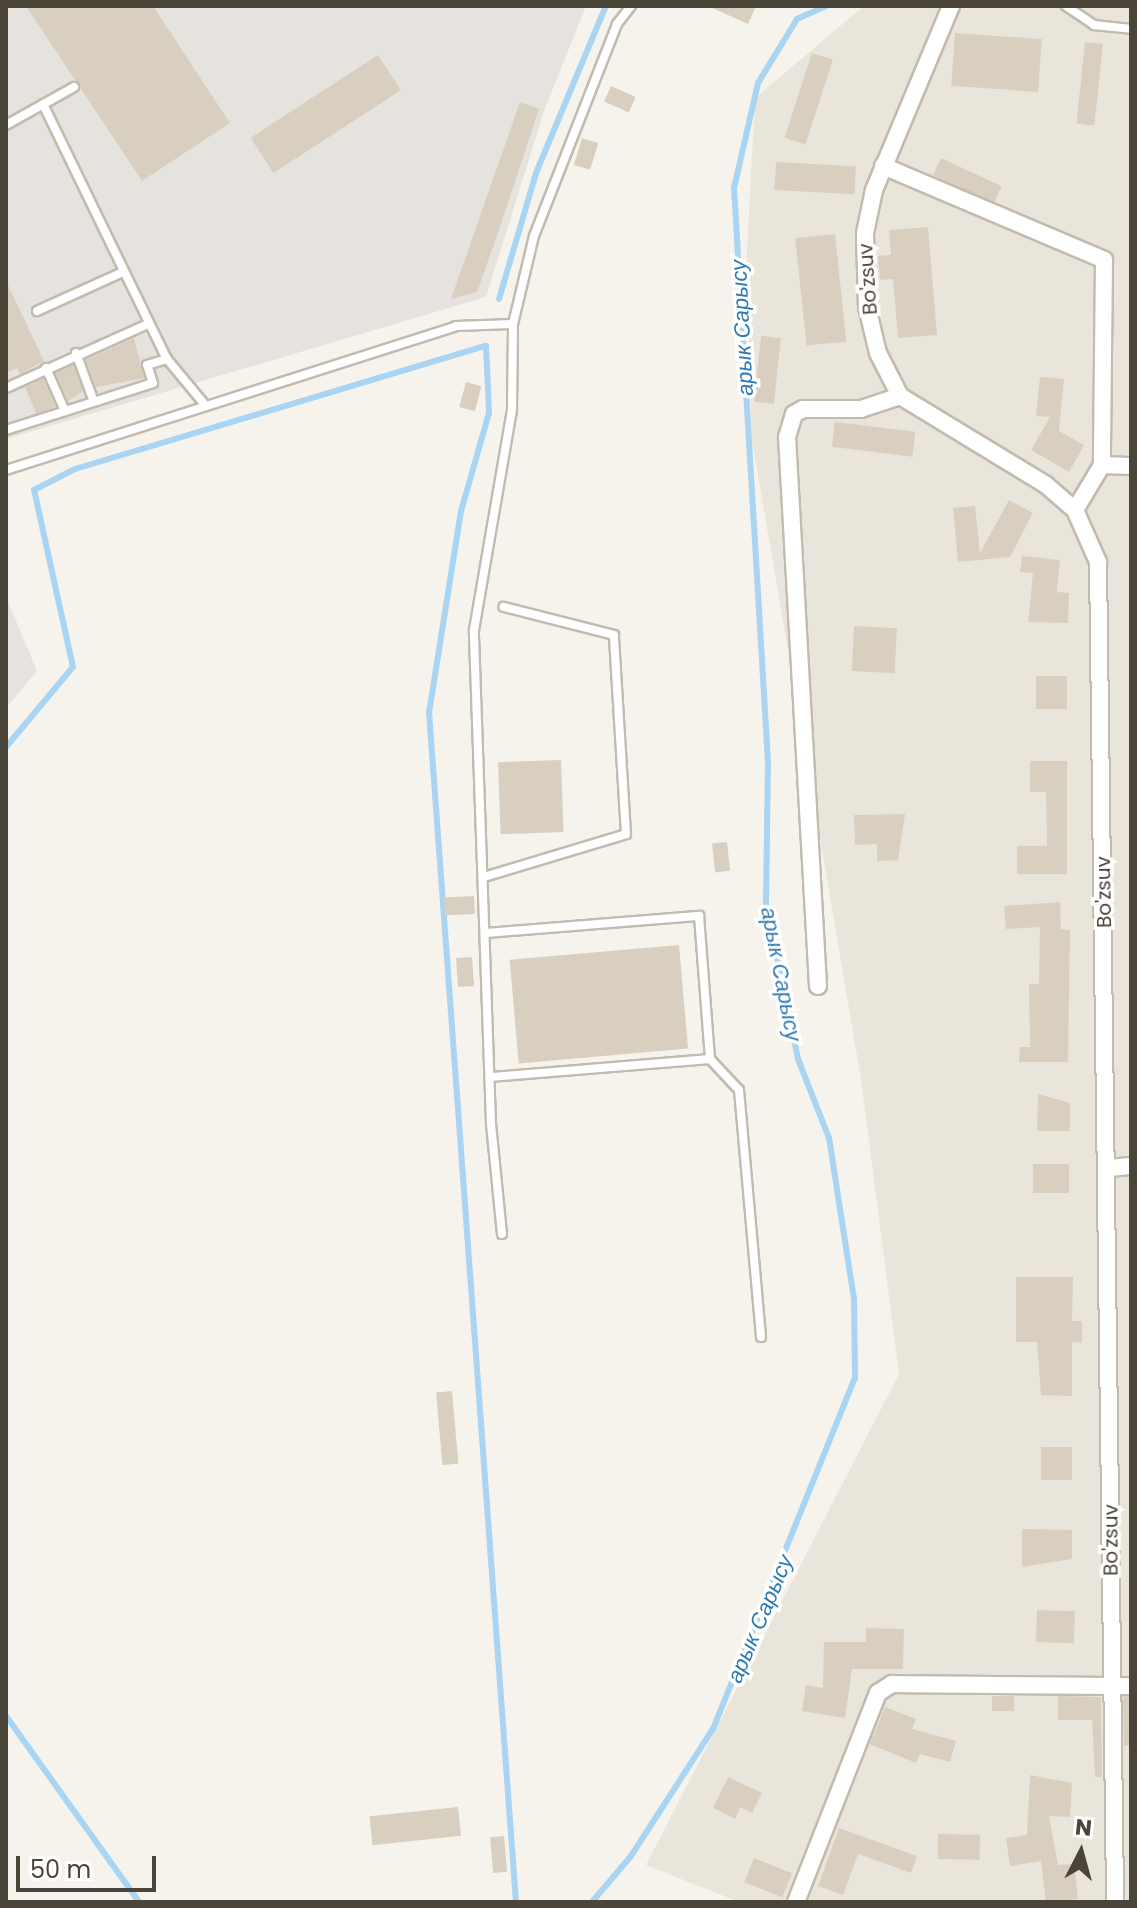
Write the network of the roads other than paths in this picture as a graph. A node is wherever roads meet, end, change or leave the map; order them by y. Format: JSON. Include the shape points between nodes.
{"nodes":[{"id":1,"x":631,"y":6,"type":"edge"},
{"id":2,"x":951,"y":6,"type":"edge"},
{"id":3,"x":1066,"y":6,"type":"edge"},
{"id":4,"x":1131,"y":29,"type":"edge"},
{"id":5,"x":74,"y":87,"type":"dead end"},
{"id":6,"x":43,"y":104,"type":"junction"},
{"id":7,"x":6,"y":125,"type":"edge"},
{"id":8,"x":883,"y":166,"type":"junction"},
{"id":9,"x":123,"y":272,"type":"junction"},
{"id":10,"x":37,"y":311,"type":"dead end"},
{"id":11,"x":148,"y":324,"type":"junction"},
{"id":12,"x":513,"y":324,"type":"junction"},
{"id":13,"x":76,"y":353,"type":"junction"},
{"id":14,"x":167,"y":359,"type":"junction"},
{"id":15,"x":46,"y":368,"type":"junction"},
{"id":16,"x":6,"y":388,"type":"edge"},
{"id":17,"x":900,"y":396,"type":"junction"},
{"id":18,"x":94,"y":402,"type":"junction"},
{"id":19,"x":206,"y":406,"type":"junction"},
{"id":20,"x":65,"y":411,"type":"junction"},
{"id":21,"x":6,"y":430,"type":"edge"},
{"id":22,"x":1102,"y":465,"type":"junction"},
{"id":23,"x":1131,"y":466,"type":"edge"},
{"id":24,"x":6,"y":470,"type":"edge"},
{"id":25,"x":1075,"y":510,"type":"junction"},
{"id":26,"x":504,"y":607,"type":"dead end"},
{"id":27,"x":484,"y":877,"type":"junction"},
{"id":28,"x":487,"y":933,"type":"junction"},
{"id":29,"x":818,"y":986,"type":"dead end"},
{"id":30,"x":710,"y":1059,"type":"junction"},
{"id":31,"x":493,"y":1077,"type":"junction"},
{"id":32,"x":1131,"y":1166,"type":"edge"},
{"id":33,"x":1108,"y":1168,"type":"junction"},
{"id":34,"x":502,"y":1234,"type":"dead end"},
{"id":35,"x":761,"y":1337,"type":"dead end"},
{"id":36,"x":1113,"y":1686,"type":"junction"},
{"id":37,"x":1131,"y":1686,"type":"edge"},
{"id":38,"x":796,"y":1902,"type":"edge"},
{"id":39,"x":1115,"y":1902,"type":"edge"}],
"edges":[{"from":1,"to":12,"type":"lane","via":[[617,24],[534,236]]},
{"from":2,"to":8,"type":"street","name":"Bo'zsuv"},
{"from":3,"to":4,"type":"lane","via":[[1094,25]]},
{"from":5,"to":6,"type":"lane"},
{"from":6,"to":7,"type":"lane"},
{"from":6,"to":9,"type":"lane"},
{"from":8,"to":17,"type":"street","name":"Bo'zsuv","via":[[865,233],[867,307],[878,353]]},
{"from":8,"to":22,"type":"street","via":[[1104,260]]},
{"from":9,"to":10,"type":"lane"},
{"from":9,"to":11,"type":"lane"},
{"from":11,"to":13,"type":"lane"},
{"from":11,"to":14,"type":"lane"},
{"from":12,"to":19,"type":"lane","via":[[456,326]]},
{"from":12,"to":27,"type":"lane","via":[[512,409],[474,630]]},
{"from":13,"to":15,"type":"lane"},
{"from":13,"to":18,"type":"lane"},
{"from":14,"to":18,"type":"lane","via":[[147,365],[153,383]]},
{"from":14,"to":19,"type":"lane"},
{"from":15,"to":16,"type":"lane"},
{"from":15,"to":20,"type":"lane"},
{"from":17,"to":25,"type":"street","name":"Bo'zsuv","via":[[1011,460]]},
{"from":17,"to":29,"type":"street","via":[[861,409],[803,409],[787,437]]},
{"from":18,"to":20,"type":"lane"},
{"from":19,"to":24,"type":"lane"},
{"from":20,"to":21,"type":"lane"},
{"from":22,"to":23,"type":"street"},
{"from":22,"to":25,"type":"street"},
{"from":25,"to":33,"type":"street","name":"Bo'zsuv","via":[[1098,562]]},
{"from":26,"to":27,"type":"lane","via":[[614,635],[626,834]]},
{"from":27,"to":28,"type":"lane"},
{"from":28,"to":30,"type":"lane","via":[[699,916]]},
{"from":28,"to":31,"type":"lane"},
{"from":30,"to":31,"type":"lane"},
{"from":30,"to":35,"type":"lane","via":[[739,1090]]},
{"from":31,"to":34,"type":"lane"},
{"from":32,"to":33,"type":"street"},
{"from":33,"to":36,"type":"street","name":"Bo'zsuv"},
{"from":36,"to":37,"type":"street"},
{"from":36,"to":38,"type":"street","via":[[892,1684],[878,1693]]},
{"from":36,"to":39,"type":"street","name":"Bo'zsuv"}]}
